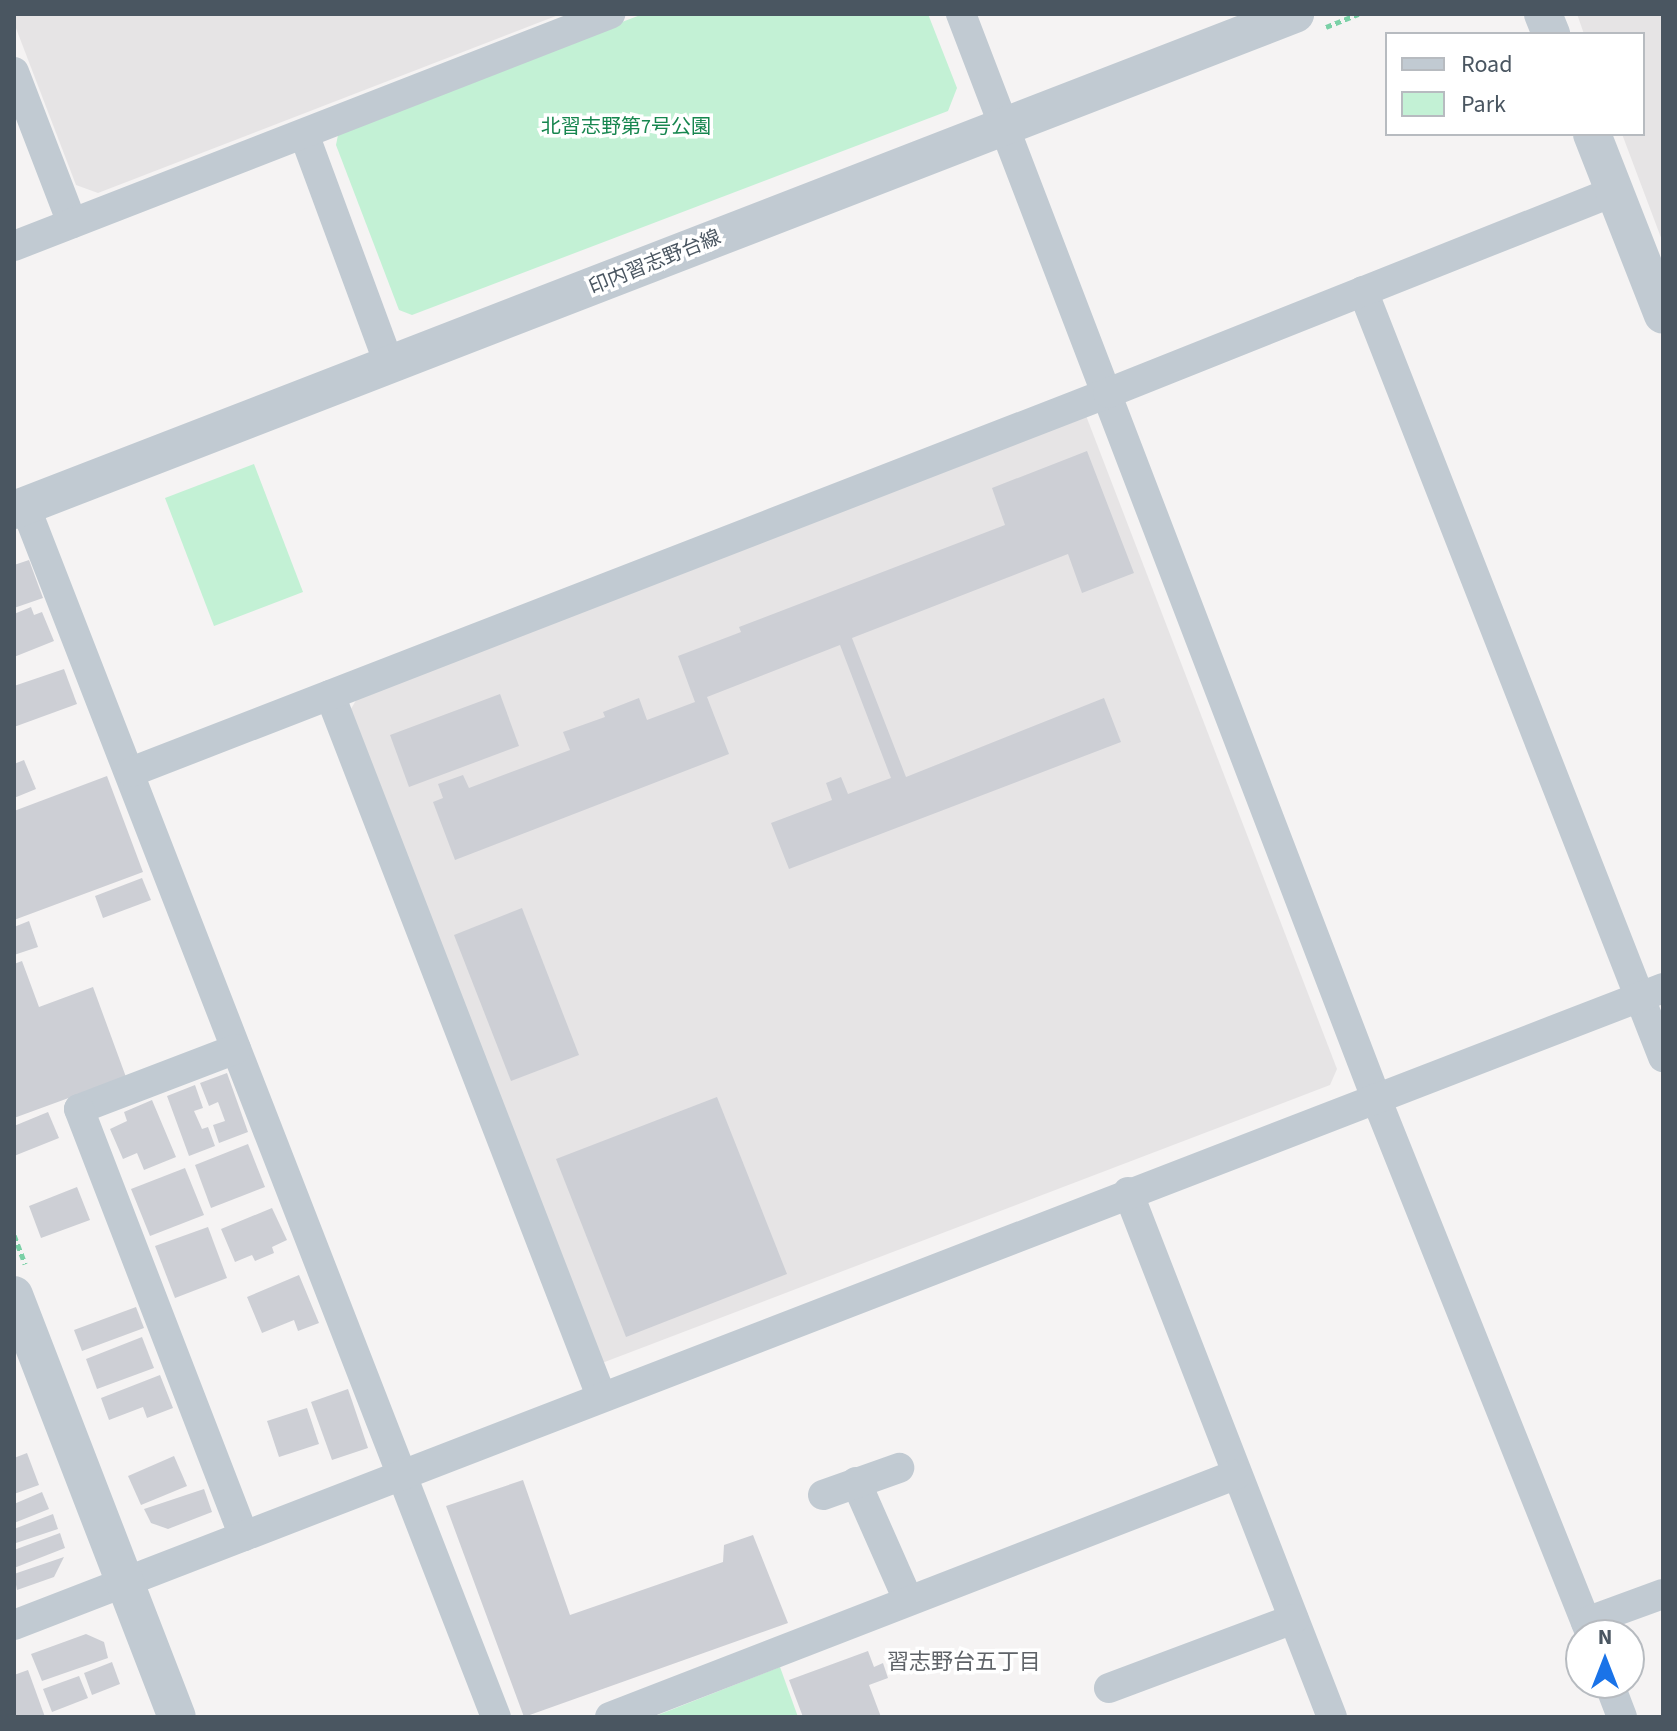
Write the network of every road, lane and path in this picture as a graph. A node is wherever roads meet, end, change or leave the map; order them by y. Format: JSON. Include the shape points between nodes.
{"nodes":[{"id":1,"x":610,"y":14,"type":"edge"},
{"id":2,"x":961,"y":14,"type":"edge"},
{"id":3,"x":1295,"y":14,"type":"edge"},
{"id":4,"x":14,"y":72,"type":"edge"},
{"id":5,"x":1003,"y":126,"type":"junction"},
{"id":6,"x":304,"y":134,"type":"junction"},
{"id":7,"x":1593,"y":136,"type":"edge"},
{"id":8,"x":1615,"y":191,"type":"junction"},
{"id":9,"x":72,"y":223,"type":"junction"},
{"id":10,"x":14,"y":246,"type":"edge"},
{"id":11,"x":1363,"y":291,"type":"junction"},
{"id":12,"x":1663,"y":315,"type":"edge"},
{"id":13,"x":390,"y":367,"type":"junction"},
{"id":14,"x":1108,"y":393,"type":"junction"},
{"id":15,"x":20,"y":508,"type":"edge"},
{"id":16,"x":330,"y":695,"type":"junction"},
{"id":17,"x":131,"y":772,"type":"junction"},
{"id":18,"x":1651,"y":992,"type":"edge"},
{"id":19,"x":236,"y":1049,"type":"junction"},
{"id":20,"x":1663,"y":1057,"type":"edge"},
{"id":21,"x":1376,"y":1098,"type":"junction"},
{"id":22,"x":1128,"y":1192,"type":"junction"},
{"id":23,"x":14,"y":1295,"type":"edge"},
{"id":24,"x":601,"y":1396,"type":"junction"},
{"id":25,"x":899,"y":1468,"type":"dead end"},
{"id":26,"x":404,"y":1472,"type":"junction"},
{"id":27,"x":1237,"y":1474,"type":"junction"},
{"id":28,"x":856,"y":1482,"type":"junction"},
{"id":29,"x":823,"y":1495,"type":"dead end"},
{"id":30,"x":244,"y":1536,"type":"junction"},
{"id":31,"x":126,"y":1582,"type":"junction"},
{"id":32,"x":1663,"y":1594,"type":"edge"},
{"id":33,"x":908,"y":1600,"type":"junction"},
{"id":34,"x":1294,"y":1619,"type":"junction"},
{"id":35,"x":1584,"y":1619,"type":"edge"},
{"id":36,"x":1608,"y":1619,"type":"edge"},
{"id":37,"x":14,"y":1625,"type":"edge"},
{"id":38,"x":1109,"y":1688,"type":"dead end"},
{"id":39,"x":177,"y":1717,"type":"edge"},
{"id":40,"x":496,"y":1717,"type":"edge"},
{"id":41,"x":610,"y":1717,"type":"edge"},
{"id":42,"x":1332,"y":1717,"type":"edge"}],
"edges":[{"from":1,"to":6,"type":"street"},
{"from":2,"to":5,"type":"street"},
{"from":3,"to":5,"type":"street","name":"印内習志野台線"},
{"from":4,"to":9,"type":"street"},
{"from":5,"to":13,"type":"street","name":"印内習志野台線"},
{"from":5,"to":14,"type":"street"},
{"from":6,"to":9,"type":"street"},
{"from":6,"to":13,"type":"street"},
{"from":7,"to":8,"type":"street"},
{"from":8,"to":11,"type":"street"},
{"from":8,"to":12,"type":"street"},
{"from":9,"to":10,"type":"street"},
{"from":11,"to":14,"type":"street"},
{"from":11,"to":18,"type":"street"},
{"from":13,"to":15,"type":"street","name":"印内習志野台線"},
{"from":14,"to":16,"type":"street"},
{"from":14,"to":21,"type":"street"},
{"from":15,"to":17,"type":"street"},
{"from":16,"to":17,"type":"street"},
{"from":16,"to":24,"type":"street"},
{"from":17,"to":19,"type":"street"},
{"from":18,"to":20,"type":"street"},
{"from":18,"to":21,"type":"street"},
{"from":19,"to":26,"type":"street"},
{"from":19,"to":30,"type":"street","via":[[79,1109]]},
{"from":21,"to":22,"type":"street"},
{"from":21,"to":35,"type":"street"},
{"from":22,"to":24,"type":"street"},
{"from":22,"to":27,"type":"street"},
{"from":23,"to":31,"type":"street"},
{"from":24,"to":26,"type":"street"},
{"from":25,"to":28,"type":"street"},
{"from":26,"to":30,"type":"street"},
{"from":26,"to":40,"type":"street"},
{"from":27,"to":33,"type":"street"},
{"from":27,"to":34,"type":"street"},
{"from":28,"to":29,"type":"street"},
{"from":28,"to":33,"type":"street"},
{"from":30,"to":31,"type":"street"},
{"from":31,"to":37,"type":"street"},
{"from":31,"to":39,"type":"street"},
{"from":32,"to":36,"type":"street"},
{"from":33,"to":41,"type":"street"},
{"from":34,"to":38,"type":"street"},
{"from":34,"to":42,"type":"street"}]}
